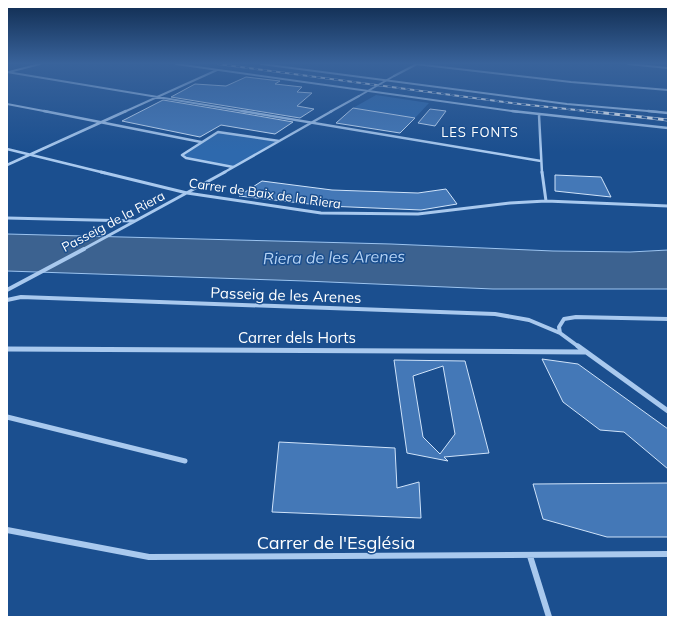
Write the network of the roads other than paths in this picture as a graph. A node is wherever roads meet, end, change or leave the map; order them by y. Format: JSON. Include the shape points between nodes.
{"nodes":[{"id":1,"x":135,"y":93,"type":"edge"},
{"id":2,"x":166,"y":93,"type":"edge"},
{"id":3,"x":364,"y":93,"type":"edge"},
{"id":4,"x":382,"y":93,"type":"edge"},
{"id":5,"x":484,"y":93,"type":"edge"},
{"id":6,"x":158,"y":97,"type":"junction"},
{"id":7,"x":7,"y":104,"type":"edge"},
{"id":8,"x":668,"y":113,"type":"edge"},
{"id":9,"x":539,"y":115,"type":"junction"},
{"id":10,"x":102,"y":123,"type":"junction"},
{"id":11,"x":312,"y":123,"type":"junction"},
{"id":12,"x":668,"y":128,"type":"edge"},
{"id":13,"x":279,"y":141,"type":"junction"},
{"id":14,"x":201,"y":142,"type":"junction"},
{"id":15,"x":7,"y":149,"type":"edge"},
{"id":16,"x":31,"y":155,"type":"junction"},
{"id":17,"x":541,"y":161,"type":"junction"},
{"id":18,"x":7,"y":166,"type":"edge"},
{"id":19,"x":233,"y":167,"type":"junction"},
{"id":20,"x":187,"y":193,"type":"junction"},
{"id":21,"x":546,"y":201,"type":"junction"},
{"id":22,"x":668,"y":206,"type":"edge"},
{"id":23,"x":7,"y":218,"type":"edge"},
{"id":24,"x":137,"y":221,"type":"junction"},
{"id":25,"x":7,"y":290,"type":"edge"},
{"id":26,"x":7,"y":300,"type":"edge"},
{"id":27,"x":668,"y":319,"type":"edge"},
{"id":28,"x":560,"y":333,"type":"junction"},
{"id":29,"x":7,"y":348,"type":"edge"},
{"id":30,"x":586,"y":352,"type":"junction"},
{"id":31,"x":668,"y":411,"type":"edge"},
{"id":32,"x":7,"y":417,"type":"edge"},
{"id":33,"x":185,"y":461,"type":"dead end"},
{"id":34,"x":7,"y":530,"type":"edge"},
{"id":35,"x":668,"y":554,"type":"edge"},
{"id":36,"x":530,"y":556,"type":"junction"},
{"id":37,"x":549,"y":617,"type":"edge"}],
"edges":[{"from":1,"to":6,"type":"street"},
{"from":2,"to":6,"type":"street"},
{"from":3,"to":11,"type":"street","name":"Passeig de la Riera","bridge":true},
{"from":4,"to":9,"type":"street"},
{"from":5,"to":8,"type":"street"},
{"from":6,"to":10,"type":"street"},
{"from":6,"to":11,"type":"street"},
{"from":7,"to":10,"type":"street"},
{"from":9,"to":12,"type":"street"},
{"from":9,"to":17,"type":"street"},
{"from":10,"to":14,"type":"street"},
{"from":10,"to":16,"type":"street"},
{"from":11,"to":13,"type":"street","name":"Passeig de la Riera"},
{"from":11,"to":17,"type":"street"},
{"from":13,"to":14,"type":"street","via":[[222,132]]},
{"from":13,"to":19,"type":"street","name":"Passeig de la Riera"},
{"from":14,"to":19,"type":"street","via":[[183,153],[183,157]]},
{"from":15,"to":16,"type":"street","name":"Carrer de Baix de la Riera"},
{"from":16,"to":18,"type":"street"},
{"from":16,"to":20,"type":"street","name":"Carrer de Baix de la Riera"},
{"from":17,"to":21,"type":"street"},
{"from":19,"to":20,"type":"street","name":"Passeig de la Riera"},
{"from":20,"to":21,"type":"street","name":"Carrer de Baix de la Riera","via":[[333,214],[418,214]]},
{"from":20,"to":24,"type":"street","name":"Passeig de la Riera"},
{"from":21,"to":22,"type":"street","name":"Carrer de Baix de la Riera"},
{"from":23,"to":24,"type":"street"},
{"from":24,"to":25,"type":"street","name":"Passeig de la Riera"},
{"from":26,"to":28,"type":"street","name":"Passeig de les Arenes","via":[[21,297],[515,315],[548,326]]},
{"from":27,"to":28,"type":"street","via":[[576,317],[564,319],[559,327]]},
{"from":28,"to":30,"type":"street","name":"Passeig de les Arenes"},
{"from":29,"to":30,"type":"street","name":"Carrer dels Horts"},
{"from":30,"to":31,"type":"street","name":"Passeig de les Arenes"},
{"from":32,"to":33,"type":"street"},
{"from":34,"to":36,"type":"street","name":"Carrer de l'Església","via":[[149,557]]},
{"from":35,"to":36,"type":"street","name":"Carrer de l'Església"},
{"from":36,"to":37,"type":"street"}]}
